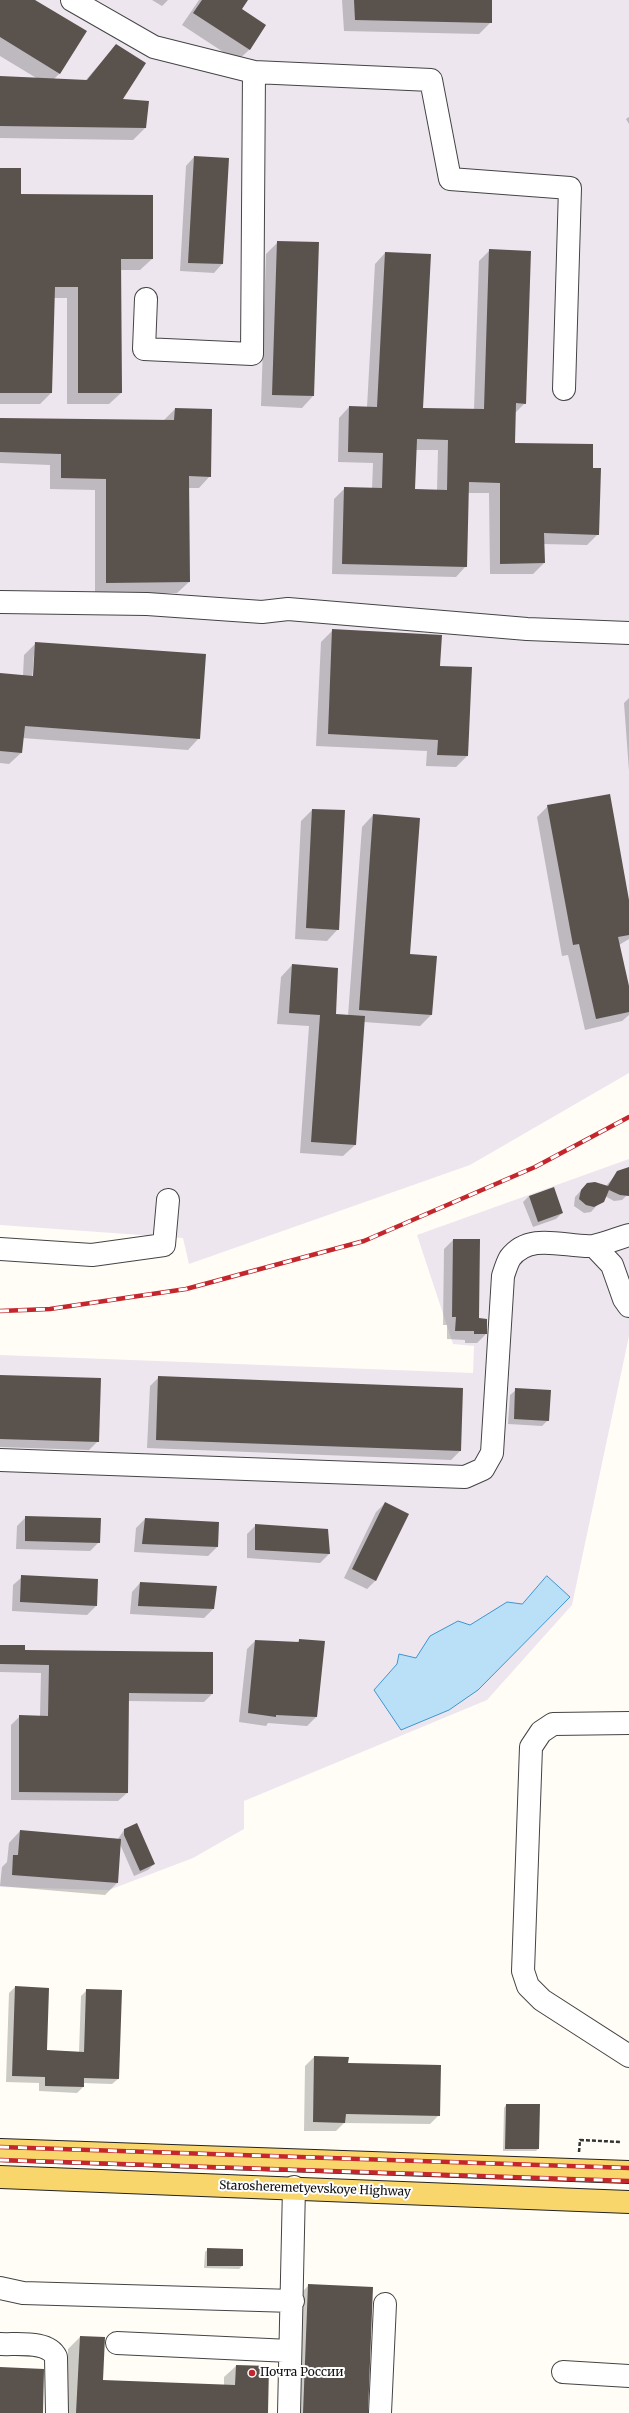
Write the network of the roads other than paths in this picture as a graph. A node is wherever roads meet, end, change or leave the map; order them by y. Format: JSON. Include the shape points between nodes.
{"nodes":[{"id":1,"x":72,"y":0,"type":"edge"},
{"id":2,"x":254,"y":72,"type":"junction"},
{"id":3,"x":146,"y":299,"type":"dead end"},
{"id":4,"x":564,"y":389,"type":"dead end"},
{"id":5,"x":0,"y":602,"type":"edge"},
{"id":6,"x":629,"y":633,"type":"edge"},
{"id":7,"x":168,"y":1200,"type":"dead end"},
{"id":8,"x":629,"y":1235,"type":"edge"},
{"id":9,"x":594,"y":1246,"type":"junction"},
{"id":10,"x":0,"y":1249,"type":"edge"},
{"id":11,"x":629,"y":1306,"type":"edge"},
{"id":12,"x":1,"y":1460,"type":"edge"},
{"id":13,"x":629,"y":1723,"type":"edge"},
{"id":14,"x":629,"y":2056,"type":"edge"},
{"id":15,"x":0,"y":2150,"type":"edge"},
{"id":16,"x":629,"y":2172,"type":"edge"},
{"id":17,"x":0,"y":2177,"type":"edge"},
{"id":18,"x":294,"y":2187,"type":"junction"},
{"id":19,"x":629,"y":2202,"type":"edge"},
{"id":20,"x":0,"y":2288,"type":"edge"},
{"id":21,"x":293,"y":2301,"type":"junction"},
{"id":22,"x":385,"y":2304,"type":"dead end"},
{"id":23,"x":117,"y":2343,"type":"dead end"},
{"id":24,"x":0,"y":2344,"type":"edge"},
{"id":25,"x":290,"y":2351,"type":"junction"},
{"id":26,"x":563,"y":2372,"type":"dead end"},
{"id":27,"x":629,"y":2376,"type":"edge"},
{"id":28,"x":57,"y":2413,"type":"edge"},
{"id":29,"x":290,"y":2413,"type":"edge"},
{"id":30,"x":380,"y":2413,"type":"edge"}],
"edges":[{"from":1,"to":2,"type":"street","via":[[154,47]]},
{"from":2,"to":3,"type":"street","via":[[252,354],[144,349]]},
{"from":2,"to":4,"type":"street","via":[[431,80],[450,179],[570,188]]},
{"from":5,"to":6,"type":"street","via":[[147,604],[262,612],[288,609],[527,629]]},
{"from":7,"to":10,"type":"street","via":[[164,1245],[92,1255]]},
{"from":8,"to":9,"type":"street"},
{"from":9,"to":11,"type":"street","via":[[612,1265]]},
{"from":9,"to":12,"type":"street","via":[[555,1242],[536,1244],[522,1248],[510,1258],[503,1276],[492,1453],[484,1469],[465,1477]]},
{"from":13,"to":14,"type":"street","via":[[553,1724],[541,1732],[531,1747],[523,1971],[528,1986],[542,2000]]},
{"from":15,"to":16,"type":"main road"},
{"from":17,"to":18,"type":"main road","name":"Starosheremetyevskoye Highway"},
{"from":18,"to":19,"type":"main road","name":"Starosheremetyevskoye Highway"},
{"from":18,"to":21,"type":"street"},
{"from":20,"to":21,"type":"street","via":[[23,2293]]},
{"from":21,"to":25,"type":"street"},
{"from":22,"to":30,"type":"street"},
{"from":23,"to":25,"type":"street"},
{"from":24,"to":28,"type":"street","via":[[44,2346],[53,2351],[56,2357]]},
{"from":25,"to":29,"type":"street"},
{"from":26,"to":27,"type":"street"}]}
